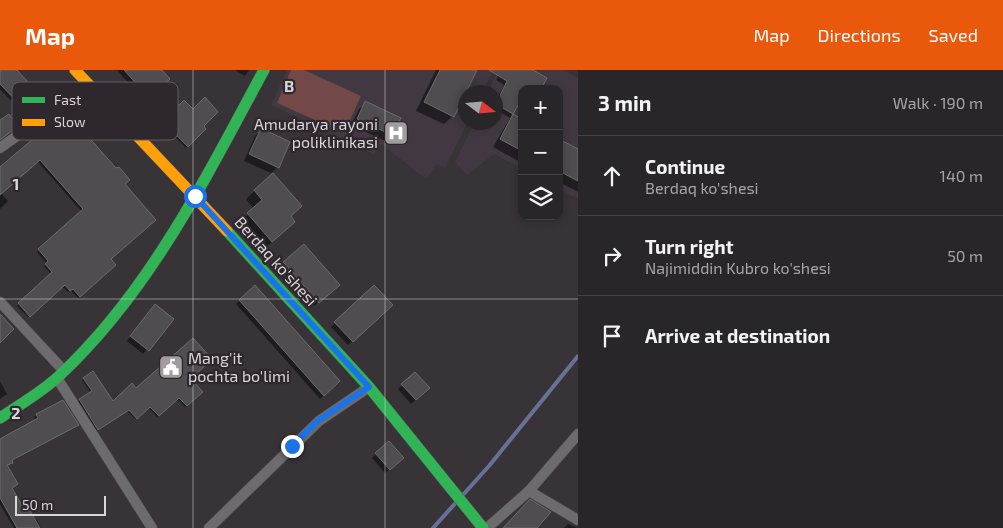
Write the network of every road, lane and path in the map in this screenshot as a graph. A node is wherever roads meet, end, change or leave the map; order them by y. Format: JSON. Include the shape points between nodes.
{"nodes":[{"id":1,"x":75,"y":70,"type":"edge"},
{"id":2,"x":264,"y":70,"type":"edge"},
{"id":3,"x":87,"y":82,"type":"edge"},
{"id":4,"x":12,"y":139,"type":"edge"},
{"id":5,"x":142,"y":140,"type":"edge"},
{"id":6,"x":0,"y":148,"type":"edge"},
{"id":7,"x":195,"y":196,"type":"junction"},
{"id":8,"x":0,"y":302,"type":"edge"},
{"id":9,"x":61,"y":375,"type":"junction"},
{"id":10,"x":369,"y":387,"type":"junction"},
{"id":11,"x":0,"y":418,"type":"edge"},
{"id":12,"x":578,"y":434,"type":"edge"},
{"id":13,"x":529,"y":491,"type":"junction"},
{"id":14,"x":578,"y":520,"type":"edge"},
{"id":15,"x":483,"y":526,"type":"edge"},
{"id":16,"x":152,"y":528,"type":"edge"},
{"id":17,"x":209,"y":528,"type":"edge"}],
"edges":[{"from":1,"to":3,"type":"main road","name":"Berdaq ko'shesi"},
{"from":2,"to":7,"type":"main road"},
{"from":4,"to":6,"type":"street"},
{"from":5,"to":7,"type":"main road","name":"Berdaq ko'shesi"},
{"from":7,"to":9,"type":"main road","via":[[139,286],[106,329]]},
{"from":7,"to":10,"type":"main road","name":"Berdaq ko'shesi"},
{"from":8,"to":9,"type":"street"},
{"from":9,"to":11,"type":"main road"},
{"from":9,"to":16,"type":"street"},
{"from":10,"to":15,"type":"main road","name":"Berdaq ko'shesi"},
{"from":10,"to":17,"type":"street","via":[[319,420]]},
{"from":12,"to":13,"type":"street"},
{"from":13,"to":14,"type":"street"},
{"from":13,"to":15,"type":"street"}]}
